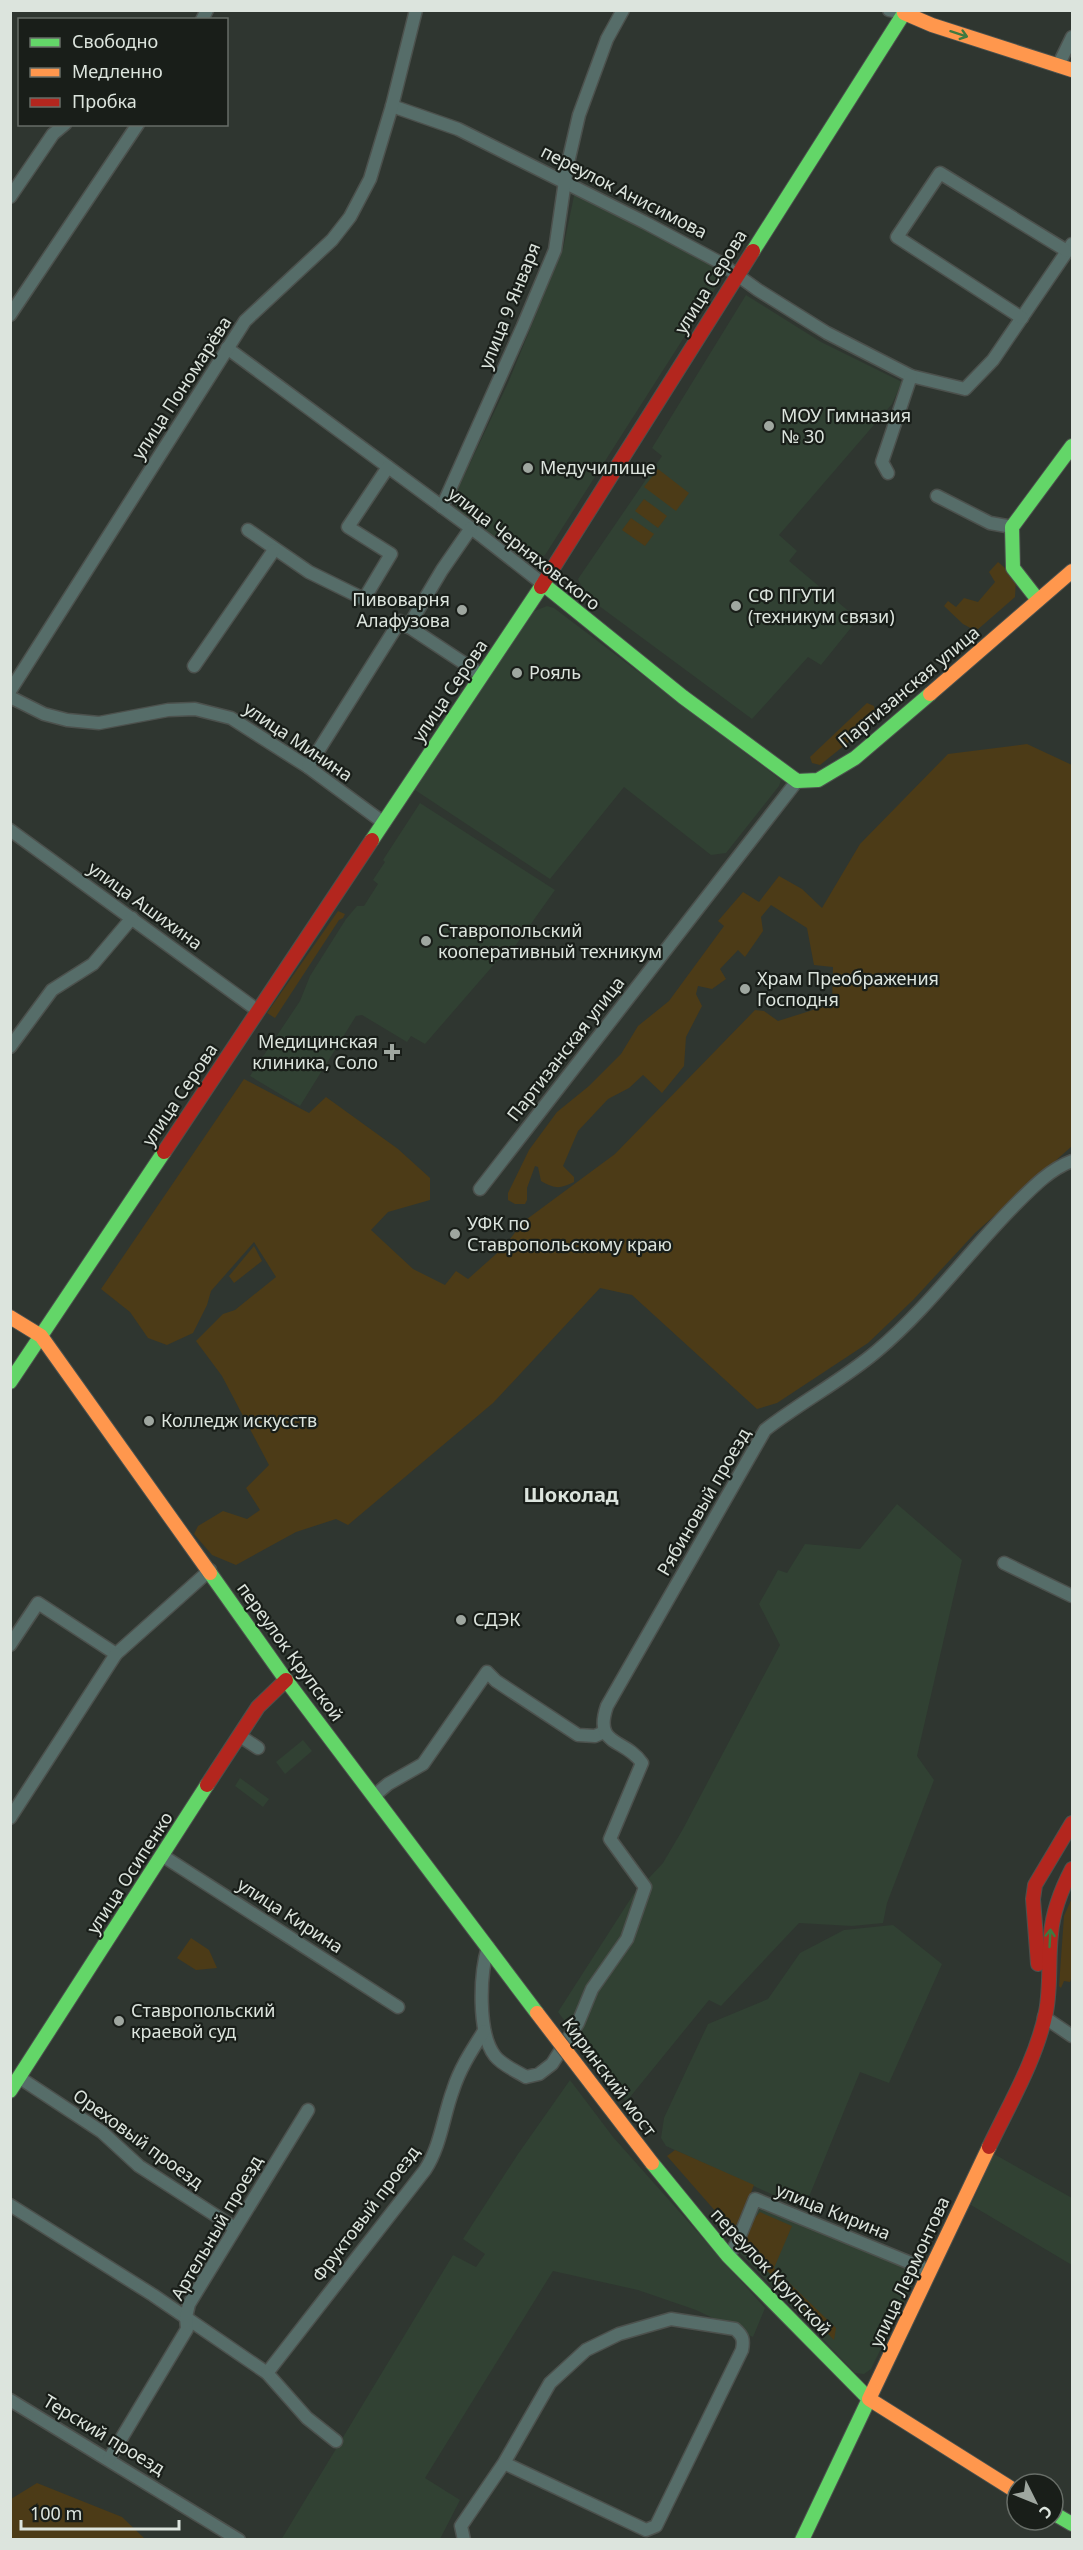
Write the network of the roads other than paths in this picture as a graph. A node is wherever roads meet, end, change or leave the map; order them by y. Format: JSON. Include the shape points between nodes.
{"nodes":[{"id":1,"x":416,"y":10,"type":"edge"},
{"id":2,"x":623,"y":10,"type":"edge"},
{"id":3,"x":889,"y":10,"type":"edge"},
{"id":4,"x":905,"y":12,"type":"edge"},
{"id":5,"x":1072,"y":37,"type":"edge"},
{"id":6,"x":1059,"y":66,"type":"junction"},
{"id":7,"x":1072,"y":70,"type":"edge"},
{"id":8,"x":392,"y":106,"type":"junction"},
{"id":9,"x":63,"y":126,"type":"edge"},
{"id":10,"x":137,"y":126,"type":"edge"},
{"id":11,"x":567,"y":182,"type":"junction"},
{"id":12,"x":10,"y":197,"type":"edge"},
{"id":13,"x":1070,"y":247,"type":"edge"},
{"id":14,"x":737,"y":274,"type":"junction"},
{"id":15,"x":10,"y":315,"type":"edge"},
{"id":16,"x":1022,"y":318,"type":"junction"},
{"id":17,"x":227,"y":348,"type":"junction"},
{"id":18,"x":911,"y":376,"type":"junction"},
{"id":19,"x":1072,"y":446,"type":"edge"},
{"id":20,"x":388,"y":466,"type":"junction"},
{"id":21,"x":888,"y":472,"type":"dead end"},
{"id":22,"x":937,"y":496,"type":"dead end"},
{"id":23,"x":442,"y":507,"type":"junction"},
{"id":24,"x":1012,"y":527,"type":"junction"},
{"id":25,"x":471,"y":528,"type":"junction"},
{"id":26,"x":248,"y":530,"type":"dead end"},
{"id":27,"x":274,"y":550,"type":"junction"},
{"id":28,"x":1072,"y":571,"type":"edge"},
{"id":29,"x":543,"y":584,"type":"junction"},
{"id":30,"x":1038,"y":600,"type":"junction"},
{"id":31,"x":408,"y":627,"type":"junction"},
{"id":32,"x":194,"y":666,"type":"dead end"},
{"id":33,"x":482,"y":675,"type":"junction"},
{"id":34,"x":10,"y":691,"type":"edge"},
{"id":35,"x":10,"y":697,"type":"edge"},
{"id":36,"x":308,"y":767,"type":"junction"},
{"id":37,"x":797,"y":781,"type":"junction"},
{"id":38,"x":384,"y":823,"type":"junction"},
{"id":39,"x":10,"y":830,"type":"edge"},
{"id":40,"x":132,"y":918,"type":"junction"},
{"id":41,"x":257,"y":1010,"type":"junction"},
{"id":42,"x":10,"y":1047,"type":"edge"},
{"id":43,"x":1072,"y":1161,"type":"edge"},
{"id":44,"x":480,"y":1189,"type":"dead end"},
{"id":45,"x":10,"y":1317,"type":"edge"},
{"id":46,"x":41,"y":1336,"type":"junction"},
{"id":47,"x":10,"y":1382,"type":"edge"},
{"id":48,"x":1004,"y":1563,"type":"dead end"},
{"id":49,"x":210,"y":1570,"type":"junction"},
{"id":50,"x":1072,"y":1596,"type":"edge"},
{"id":51,"x":10,"y":1646,"type":"edge"},
{"id":52,"x":116,"y":1654,"type":"junction"},
{"id":53,"x":286,"y":1680,"type":"junction"},
{"id":54,"x":604,"y":1732,"type":"junction"},
{"id":55,"x":240,"y":1736,"type":"junction"},
{"id":56,"x":258,"y":1748,"type":"dead end"},
{"id":57,"x":374,"y":1796,"type":"junction"},
{"id":58,"x":10,"y":1818,"type":"edge"},
{"id":59,"x":1072,"y":1823,"type":"edge"},
{"id":60,"x":163,"y":1856,"type":"junction"},
{"id":61,"x":1072,"y":1869,"type":"edge"},
{"id":62,"x":1042,"y":1872,"type":"junction"},
{"id":63,"x":1061,"y":1886,"type":"junction"},
{"id":64,"x":488,"y":1947,"type":"junction"},
{"id":65,"x":398,"y":2007,"type":"dead end"},
{"id":66,"x":537,"y":2013,"type":"joint"},
{"id":67,"x":1044,"y":2017,"type":"junction"},
{"id":68,"x":484,"y":2031,"type":"junction"},
{"id":69,"x":1072,"y":2036,"type":"edge"},
{"id":70,"x":20,"y":2078,"type":"junction"},
{"id":71,"x":10,"y":2091,"type":"edge"},
{"id":72,"x":308,"y":2110,"type":"dead end"},
{"id":73,"x":652,"y":2163,"type":"joint"},
{"id":74,"x":10,"y":2205,"type":"edge"},
{"id":75,"x":235,"y":2228,"type":"junction"},
{"id":76,"x":728,"y":2256,"type":"junction"},
{"id":77,"x":930,"y":2271,"type":"junction"},
{"id":78,"x":186,"y":2317,"type":"junction"},
{"id":79,"x":267,"y":2373,"type":"junction"},
{"id":80,"x":869,"y":2399,"type":"junction"},
{"id":81,"x":10,"y":2400,"type":"edge"},
{"id":82,"x":336,"y":2441,"type":"dead end"},
{"id":83,"x":109,"y":2459,"type":"junction"},
{"id":84,"x":504,"y":2463,"type":"junction"},
{"id":85,"x":1005,"y":2484,"type":"edge"},
{"id":86,"x":239,"y":2540,"type":"edge"},
{"id":87,"x":464,"y":2540,"type":"edge"},
{"id":88,"x":802,"y":2540,"type":"edge"}],
"edges":[{"from":1,"to":8,"type":"street","name":"улица Пономарёва"},
{"from":2,"to":11,"type":"street","name":"улица 9 Января","via":[[607,39],[579,115]]},
{"from":3,"to":4,"type":"street"},
{"from":4,"to":6,"type":"main road","one_way":true,"via":[[932,25]]},
{"from":4,"to":14,"type":"main road","name":"улица Серова"},
{"from":5,"to":6,"type":"street"},
{"from":6,"to":7,"type":"main road"},
{"from":8,"to":11,"type":"street","name":"переулок Анисимова","via":[[458,129]]},
{"from":8,"to":17,"type":"street","name":"улица Пономарёва","via":[[370,179],[350,216],[332,240],[245,321]]},
{"from":9,"to":12,"type":"street"},
{"from":10,"to":15,"type":"street"},
{"from":11,"to":14,"type":"street","name":"переулок Анисимова"},
{"from":11,"to":23,"type":"street","name":"улица 9 Января","via":[[555,250]]},
{"from":13,"to":16,"type":"street"},
{"from":13,"to":16,"type":"street","via":[[940,173],[897,237]]},
{"from":14,"to":18,"type":"street","name":"переулок Анисимова","via":[[827,333]]},
{"from":14,"to":29,"type":"main road","name":"улица Серова"},
{"from":16,"to":18,"type":"street","name":"переулок Анисимова","via":[[993,360],[964,389]]},
{"from":17,"to":20,"type":"street","name":"улица Черняховского"},
{"from":17,"to":34,"type":"street","name":"улица Пономарёва"},
{"from":18,"to":21,"type":"street","via":[[885,448],[882,462]]},
{"from":19,"to":24,"type":"main road"},
{"from":20,"to":23,"type":"street","name":"улица Черняховского"},
{"from":20,"to":27,"type":"street","via":[[348,527],[391,554],[364,599]]},
{"from":22,"to":24,"type":"street","via":[[990,523]]},
{"from":23,"to":25,"type":"street","name":"улица Черняховского"},
{"from":24,"to":30,"type":"main road","via":[[1014,568]]},
{"from":25,"to":29,"type":"street","name":"улица Черняховского"},
{"from":25,"to":31,"type":"street"},
{"from":26,"to":27,"type":"street"},
{"from":27,"to":32,"type":"street"},
{"from":28,"to":30,"type":"main road","name":"Партизанская улица"},
{"from":29,"to":33,"type":"main road","name":"улица Серова"},
{"from":29,"to":37,"type":"main road","name":"улица Черняховского","via":[[683,697]]},
{"from":30,"to":37,"type":"main road","name":"Партизанская улица","via":[[855,758],[818,780]]},
{"from":31,"to":33,"type":"street"},
{"from":31,"to":36,"type":"street","via":[[400,621]]},
{"from":33,"to":38,"type":"main road","name":"улица Серова"},
{"from":35,"to":36,"type":"street","name":"улица Минина","via":[[44,714],[99,723],[168,710],[204,711],[231,718]]},
{"from":36,"to":38,"type":"street","name":"улица Минина"},
{"from":37,"to":44,"type":"street","name":"Партизанская улица"},
{"from":38,"to":41,"type":"main road","name":"улица Серова"},
{"from":39,"to":40,"type":"street","name":"улица Ашихина"},
{"from":40,"to":41,"type":"street","name":"улица Ашихина"},
{"from":40,"to":42,"type":"street","via":[[93,964],[52,990]]},
{"from":41,"to":46,"type":"main road","name":"улица Серова"},
{"from":43,"to":54,"type":"street","name":"Рябиновый проезд","via":[[1039,1182],[877,1352],[765,1430],[607,1706],[602,1720]]},
{"from":45,"to":46,"type":"main road","name":"переулок Крупской"},
{"from":46,"to":47,"type":"main road","name":"улица Серова"},
{"from":46,"to":49,"type":"main road","name":"переулок Крупской"},
{"from":48,"to":50,"type":"street"},
{"from":49,"to":52,"type":"street"},
{"from":49,"to":53,"type":"main road","name":"переулок Крупской"},
{"from":51,"to":52,"type":"street","via":[[38,1603]]},
{"from":52,"to":58,"type":"street"},
{"from":53,"to":55,"type":"main road","name":"улица Осипенко","via":[[258,1707]]},
{"from":53,"to":57,"type":"main road","name":"переулок Крупской"},
{"from":54,"to":57,"type":"street","via":[[578,1735],[487,1672],[423,1764]]},
{"from":54,"to":68,"type":"street","via":[[642,1763],[610,1839],[645,1887],[627,1939],[592,1989],[578,2023],[552,2064],[539,2074],[526,2077],[495,2056]]},
{"from":55,"to":56,"type":"street"},
{"from":55,"to":60,"type":"main road","name":"улица Осипенко"},
{"from":57,"to":64,"type":"main road","name":"переулок Крупской"},
{"from":59,"to":62,"type":"main road","name":"улица Лермонтова"},
{"from":60,"to":65,"type":"street","name":"улица Кирина"},
{"from":60,"to":70,"type":"main road","name":"улица Осипенко"},
{"from":61,"to":63,"type":"main road","name":"улица Лермонтова"},
{"from":62,"to":63,"type":"main road","via":[[1038,1890],[1041,1895],[1049,1895]]},
{"from":62,"to":67,"type":"main road","name":"улица Лермонтова","via":[[1033,1899]]},
{"from":67,"to":63,"type":"main road","name":"улица Лермонтова","one_way":true,"via":[[1049,1933]]},
{"from":64,"to":66,"type":"main road","name":"переулок Крупской"},
{"from":64,"to":68,"type":"street","via":[[482,1966]]},
{"from":66,"to":73,"type":"main road","name":"Киринский мост","bridge":true},
{"from":67,"to":69,"type":"street"},
{"from":67,"to":77,"type":"main road","name":"улица Лермонтова","via":[[1029,2064]]},
{"from":68,"to":79,"type":"street","name":"Фруктовый проезд","via":[[467,2056],[436,2152],[425,2170]]},
{"from":70,"to":71,"type":"main road","name":"улица Осипенко"},
{"from":70,"to":75,"type":"street","name":"Ореховый проезд","via":[[102,2132],[139,2166]]},
{"from":72,"to":75,"type":"street","name":"Артельный проезд"},
{"from":73,"to":76,"type":"main road","name":"переулок Крупской"},
{"from":74,"to":78,"type":"street"},
{"from":75,"to":78,"type":"street","name":"Артельный проезд","via":[[189,2304]]},
{"from":76,"to":77,"type":"street","name":"улица Кирина","via":[[755,2199]]},
{"from":76,"to":80,"type":"main road","name":"переулок Крупской"},
{"from":77,"to":80,"type":"main road","name":"улица Лермонтова"},
{"from":78,"to":79,"type":"street"},
{"from":78,"to":83,"type":"street","name":"Артельный проезд","via":[[187,2329]]},
{"from":79,"to":82,"type":"street","via":[[307,2418]]},
{"from":80,"to":85,"type":"main road","name":"переулок Крупской"},
{"from":80,"to":88,"type":"main road","name":"улица Лермонтова"},
{"from":81,"to":83,"type":"street","name":"Терский проезд"},
{"from":83,"to":86,"type":"street","name":"Терский проезд"},
{"from":84,"to":84,"type":"street","via":[[651,2529],[660,2521],[742,2350],[741,2334],[735,2329],[671,2319],[619,2334],[586,2350],[550,2383]]},
{"from":84,"to":87,"type":"street","via":[[461,2526]]}]}
